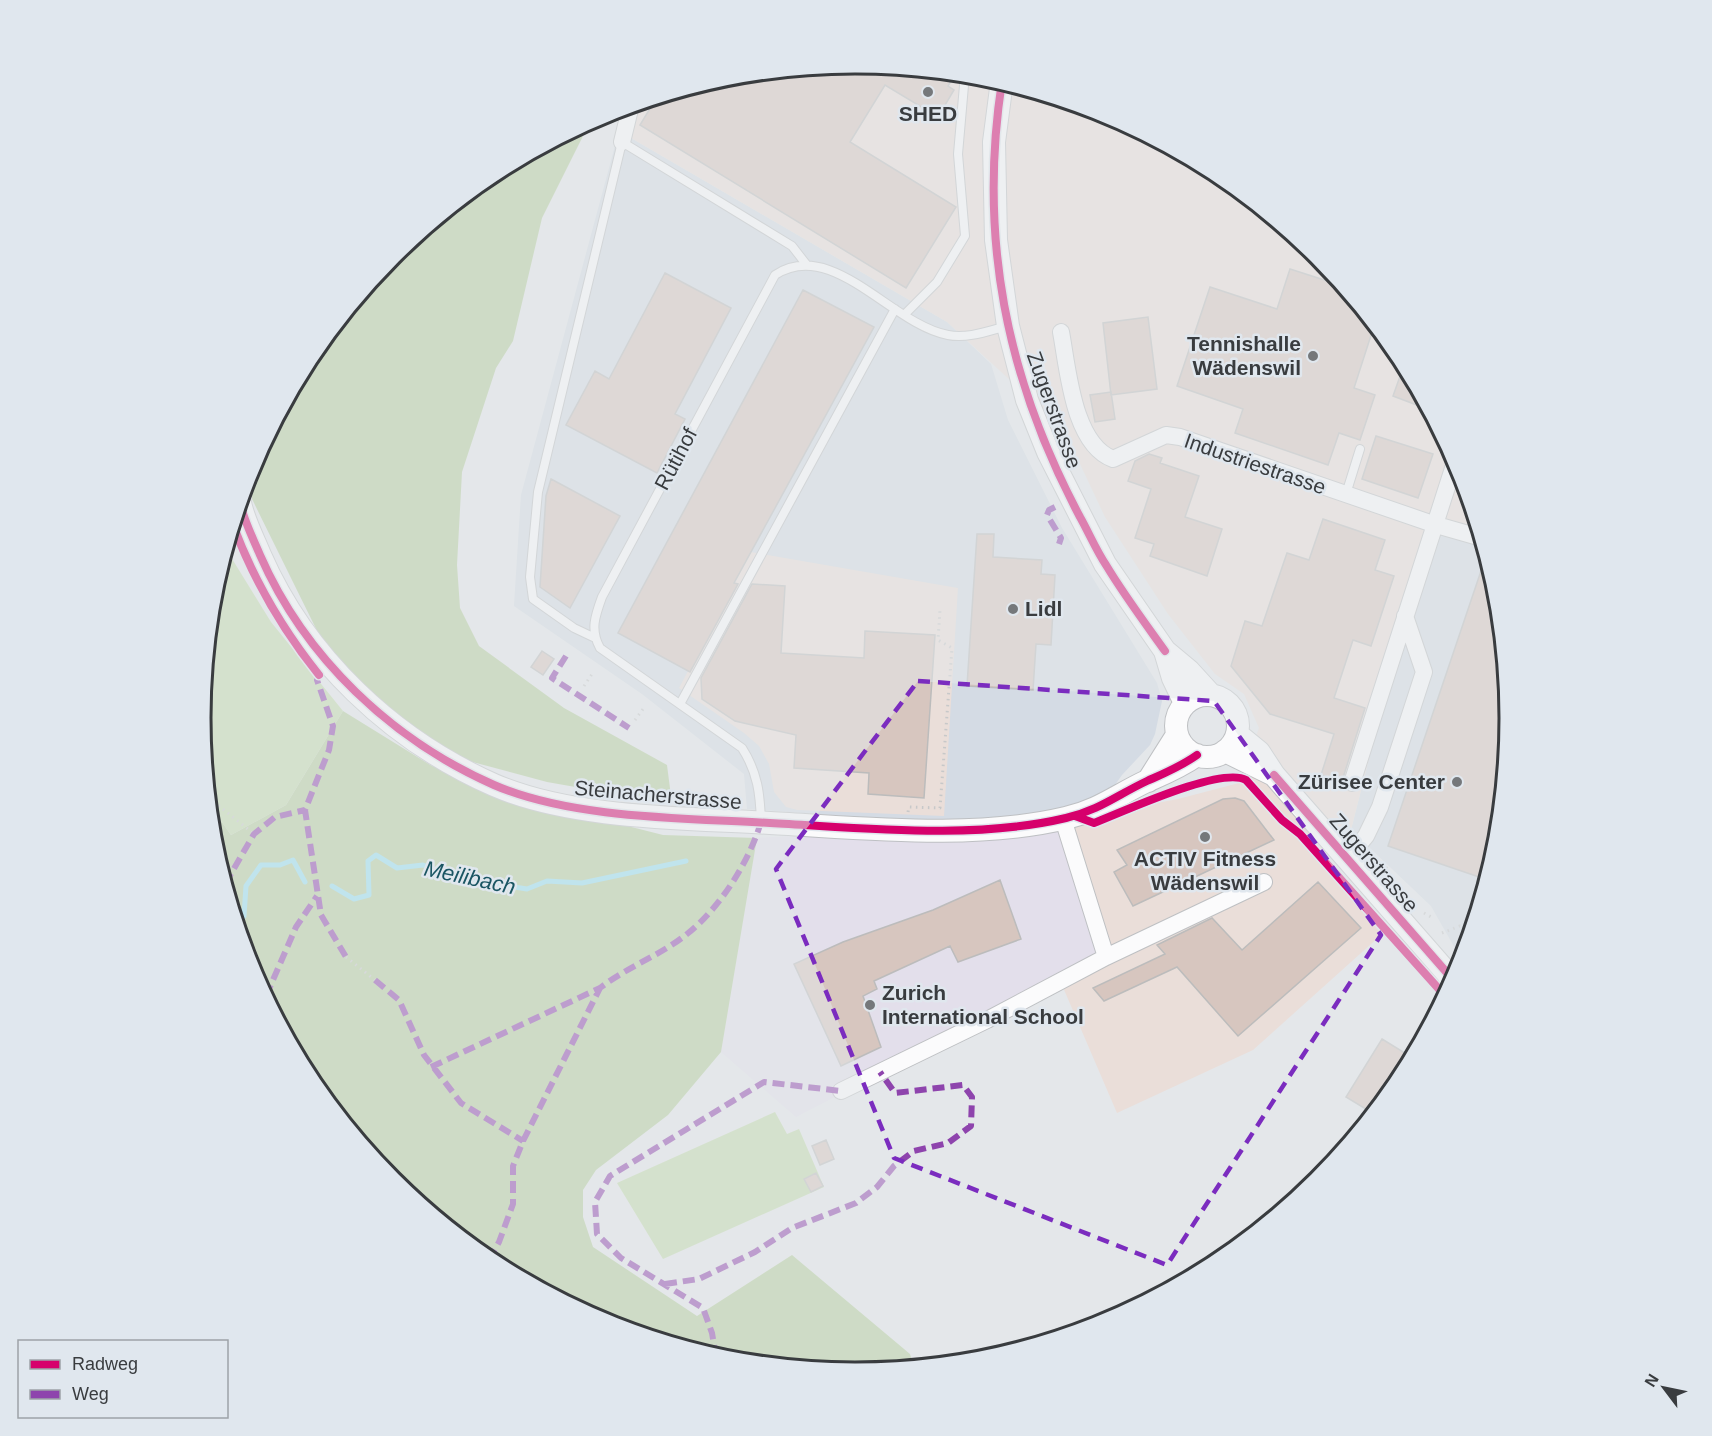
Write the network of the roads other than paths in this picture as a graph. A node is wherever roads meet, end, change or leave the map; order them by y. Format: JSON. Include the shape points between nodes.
{"nodes":[{"id":1,"x":964,"y":83,"type":"edge"},
{"id":2,"x":1001,"y":90,"type":"edge"},
{"id":3,"x":628,"y":116,"type":"edge"},
{"id":4,"x":622,"y":142,"type":"junction"},
{"id":5,"x":806,"y":264,"type":"junction"},
{"id":6,"x":895,"y":309,"type":"junction"},
{"id":7,"x":904,"y":315,"type":"junction"},
{"id":8,"x":1008,"y":326,"type":"junction"},
{"id":9,"x":1061,"y":332,"type":"dead end"},
{"id":10,"x":1360,"y":449,"type":"dead end"},
{"id":11,"x":1451,"y":472,"type":"edge"},
{"id":12,"x":1346,"y":494,"type":"junction"},
{"id":13,"x":245,"y":515,"type":"edge"},
{"id":14,"x":1433,"y":524,"type":"junction"},
{"id":15,"x":1474,"y":536,"type":"edge"},
{"id":16,"x":1405,"y":616,"type":"junction"},
{"id":17,"x":593,"y":637,"type":"junction"},
{"id":18,"x":1165,"y":651,"type":"junction"},
{"id":19,"x":1210,"y":694,"type":"junction"},
{"id":20,"x":1185,"y":703,"type":"junction"},
{"id":21,"x":680,"y":704,"type":"junction"},
{"id":22,"x":1177,"y":735,"type":"junction"},
{"id":23,"x":1231,"y":742,"type":"junction"},
{"id":24,"x":1197,"y":755,"type":"junction"},
{"id":25,"x":1352,"y":783,"type":"dead end"},
{"id":26,"x":1152,"y":790,"type":"junction"},
{"id":27,"x":1063,"y":819,"type":"junction"},
{"id":28,"x":761,"y":822,"type":"junction"},
{"id":29,"x":1347,"y":859,"type":"junction"},
{"id":30,"x":1264,"y":882,"type":"dead end"},
{"id":31,"x":1106,"y":957,"type":"junction"},
{"id":32,"x":1447,"y":973,"type":"edge"},
{"id":33,"x":841,"y":1091,"type":"dead end"}],
"edges":[{"from":1,"to":7,"type":"lane","via":[[958,154],[965,236],[937,282]]},
{"from":2,"to":8,"type":"main road","name":"Zugerstrasse","via":[[993,193]]},
{"from":3,"to":4,"type":"street"},
{"from":4,"to":5,"type":"lane","via":[[792,246]]},
{"from":4,"to":17,"type":"lane","via":[[538,492],[530,577],[533,599]]},
{"from":5,"to":6,"type":"lane","via":[[826,267]]},
{"from":5,"to":17,"type":"lane","name":"Rütihof","via":[[787,267],[775,275],[602,597]]},
{"from":6,"to":7,"type":"lane"},
{"from":6,"to":21,"type":"lane"},
{"from":7,"to":8,"type":"lane","via":[[928,329],[954,336]]},
{"from":8,"to":18,"type":"main road","name":"Zugerstrasse","via":[[1027,400],[1063,485],[1105,564]]},
{"from":9,"to":12,"type":"street","name":"Industriestrasse","via":[[1079,417],[1100,455],[1113,459],[1166,435],[1180,437]]},
{"from":10,"to":12,"type":"lane"},
{"from":11,"to":14,"type":"street"},
{"from":12,"to":14,"type":"street","name":"Industriestrasse"},
{"from":13,"to":28,"type":"main road","name":"Steinacherstrasse","via":[[269,575],[306,636],[390,723],[432,751],[496,786],[542,801],[654,816]]},
{"from":14,"to":15,"type":"street","name":"Industriestrasse"},
{"from":14,"to":16,"type":"street"},
{"from":16,"to":25,"type":"street"},
{"from":16,"to":29,"type":"street","via":[[1424,672],[1380,807],[1366,836]]},
{"from":17,"to":21,"type":"lane","via":[[600,648]]},
{"from":18,"to":19,"type":"main road","name":"Zugerstrasse"},
{"from":18,"to":20,"type":"main road","name":"Zugerstrasse"},
{"from":19,"to":20,"type":"main road"},
{"from":19,"to":23,"type":"main road","via":[[1231,705],[1238,722]]},
{"from":20,"to":22,"type":"main road","via":[[1176,722]]},
{"from":21,"to":28,"type":"lane","via":[[742,748],[760,786]]},
{"from":22,"to":24,"type":"main road","via":[[1184,747]]},
{"from":22,"to":26,"type":"main road","name":"Steinacherstrasse"},
{"from":23,"to":24,"type":"main road","via":[[1211,756]]},
{"from":23,"to":29,"type":"main road","name":"Zugerstrasse","via":[[1274,775]]},
{"from":24,"to":26,"type":"main road","name":"Steinacherstrasse"},
{"from":26,"to":27,"type":"main road","name":"Steinacherstrasse"},
{"from":27,"to":28,"type":"main road","name":"Steinacherstrasse","via":[[982,829]]},
{"from":27,"to":31,"type":"street"},
{"from":29,"to":32,"type":"main road","name":"Zugerstrasse"},
{"from":30,"to":31,"type":"street"},
{"from":31,"to":33,"type":"street"}]}
